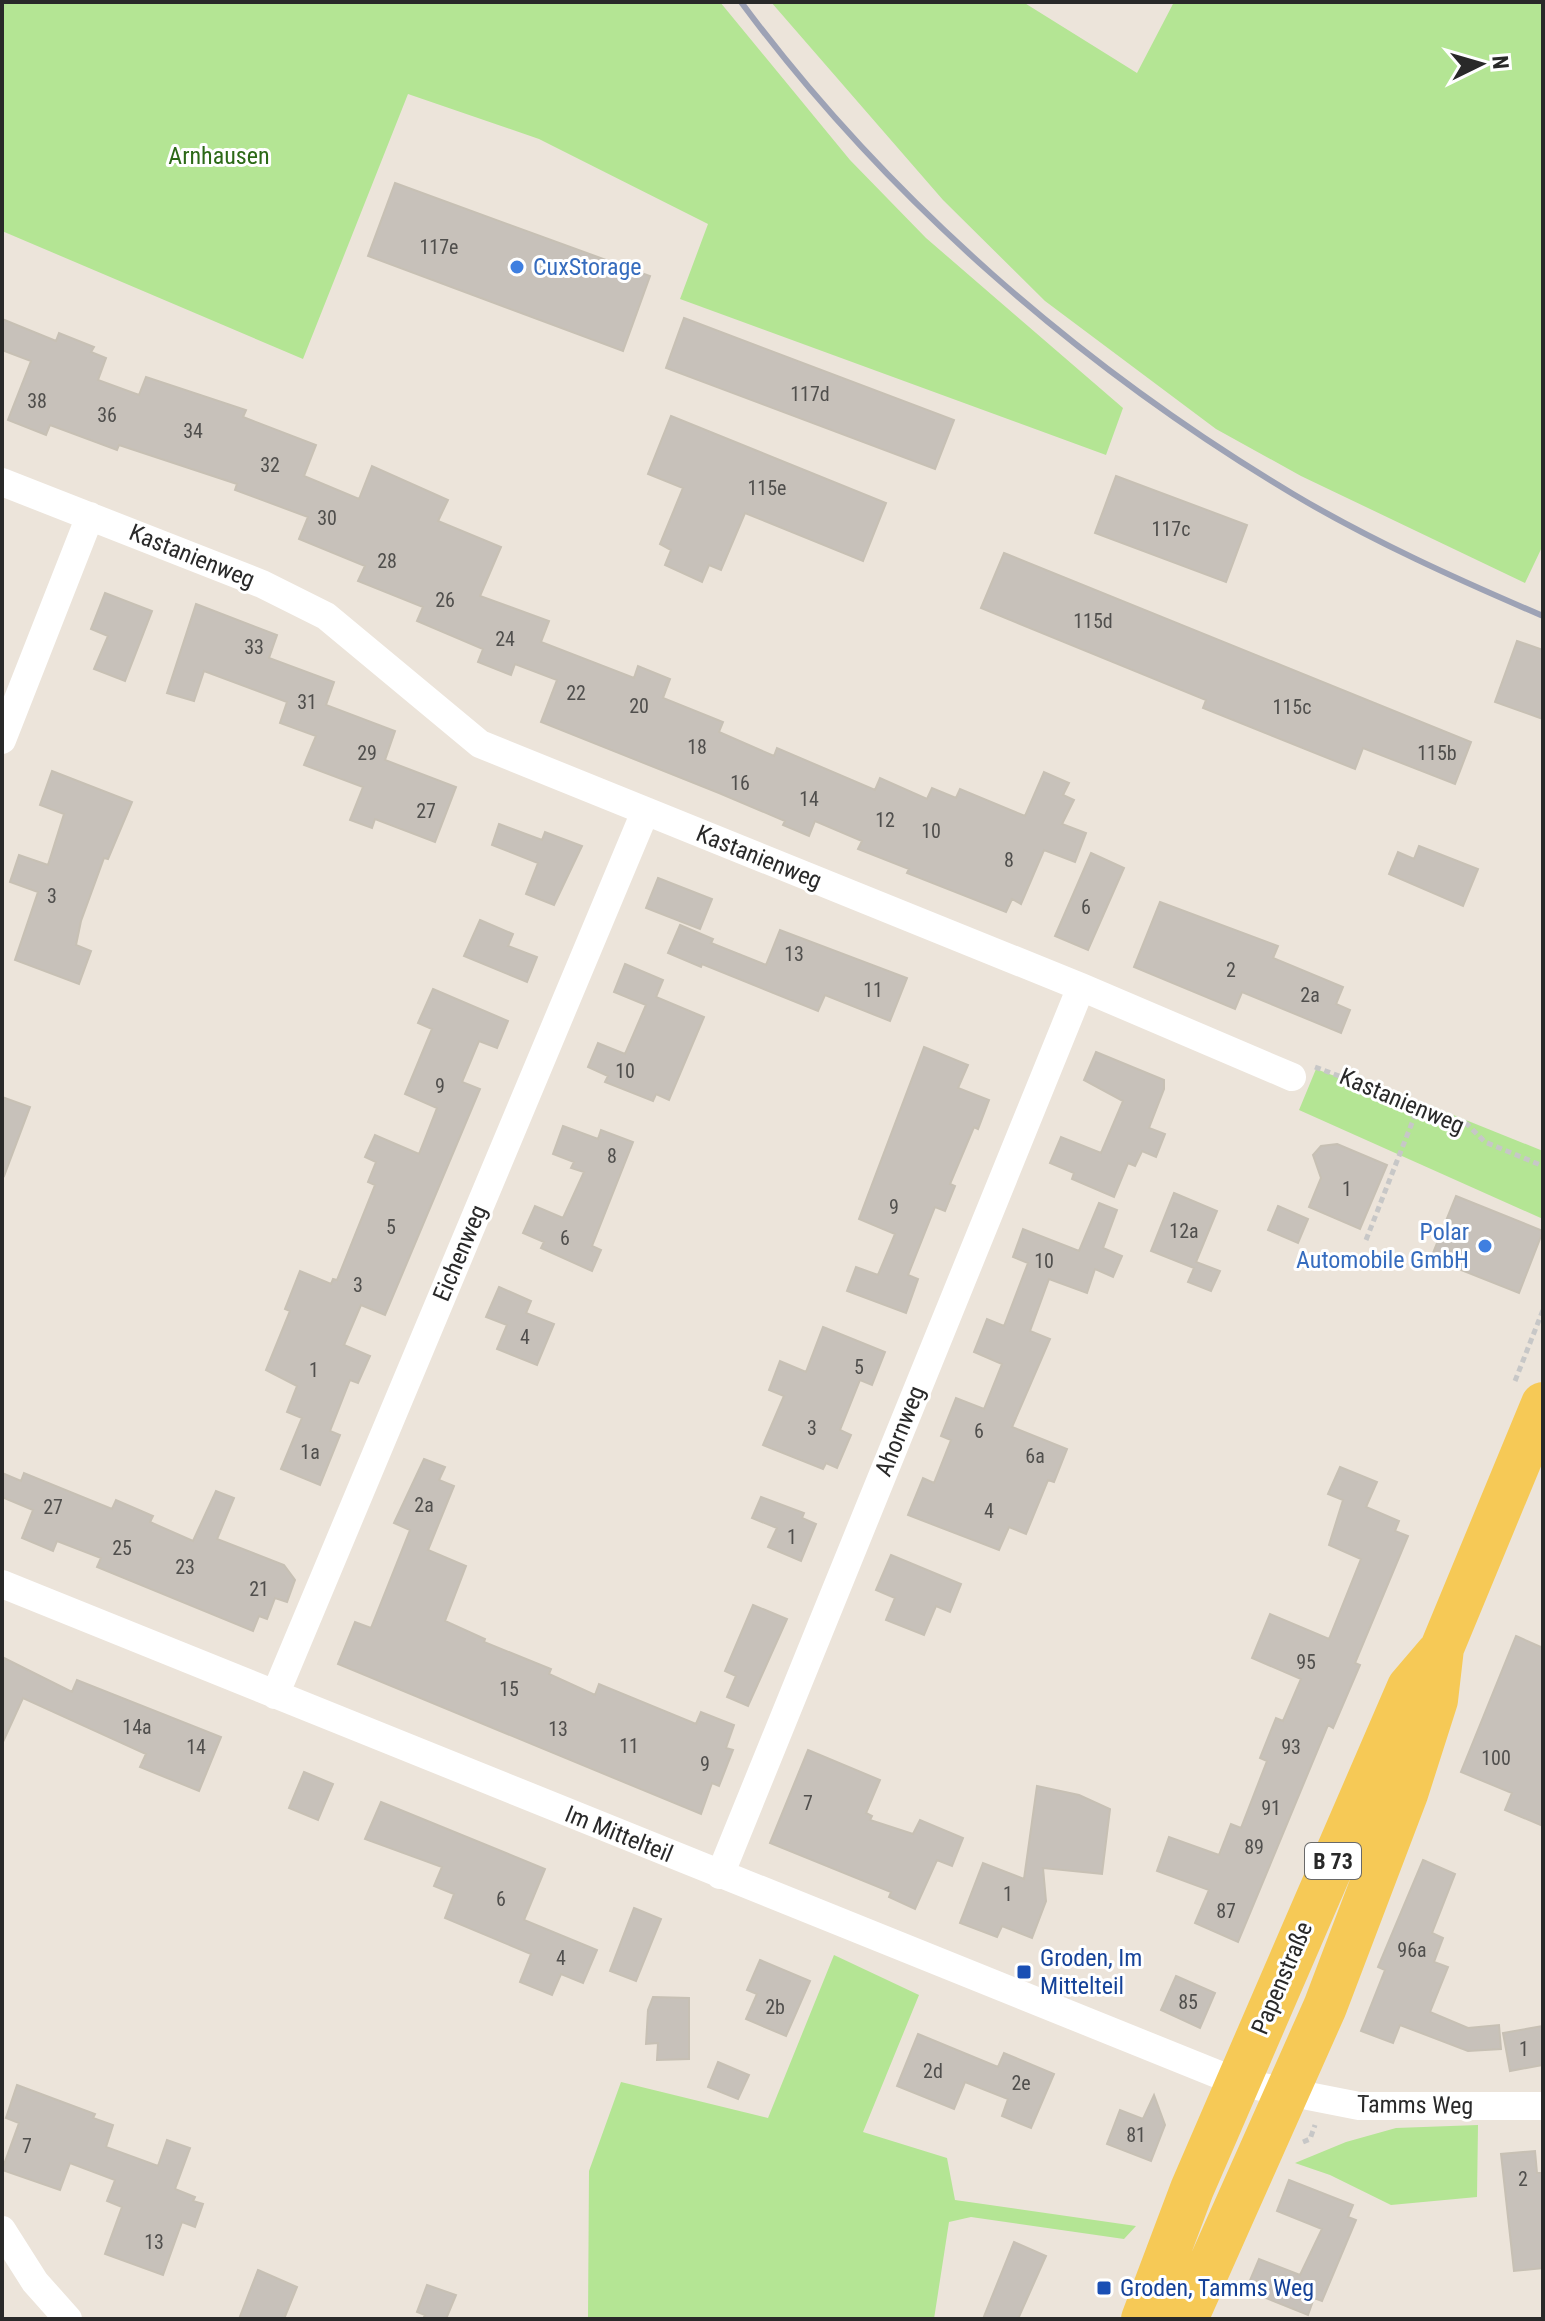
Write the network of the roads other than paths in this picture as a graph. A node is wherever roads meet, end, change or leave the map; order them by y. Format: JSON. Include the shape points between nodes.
{"nodes":[{"id":1,"x":2,"y":482,"type":"edge"},
{"id":2,"x":90,"y":516,"type":"junction"},
{"id":3,"x":2,"y":740,"type":"edge"},
{"id":4,"x":645,"y":812,"type":"junction"},
{"id":5,"x":1081,"y":987,"type":"junction"},
{"id":6,"x":1292,"y":1077,"type":"road end"},
{"id":7,"x":1543,"y":1404,"type":"edge"},
{"id":8,"x":2,"y":1584,"type":"edge"},
{"id":9,"x":1442,"y":1648,"type":"junction"},
{"id":10,"x":275,"y":1695,"type":"junction"},
{"id":11,"x":720,"y":1875,"type":"junction"},
{"id":12,"x":1237,"y":2082,"type":"junction"},
{"id":13,"x":1289,"y":2092,"type":"junction"},
{"id":14,"x":1543,"y":2106,"type":"edge"},
{"id":15,"x":2,"y":2230,"type":"edge"},
{"id":16,"x":68,"y":2319,"type":"edge"},
{"id":17,"x":1143,"y":2319,"type":"edge"},
{"id":18,"x":1186,"y":2319,"type":"edge"}],
"edges":[{"from":1,"to":2,"type":"street","name":"Kastanienweg"},
{"from":2,"to":3,"type":"street"},
{"from":2,"to":4,"type":"street","name":"Kastanienweg","via":[[262,584],[326,616],[480,744]]},
{"from":4,"to":5,"type":"street","name":"Kastanienweg"},
{"from":4,"to":10,"type":"street","name":"Eichenweg"},
{"from":5,"to":6,"type":"street","name":"Kastanienweg"},
{"from":5,"to":11,"type":"street","name":"Ahornweg"},
{"from":7,"to":9,"type":"main road","name":"Papenstraße","number":"B 73"},
{"from":8,"to":10,"type":"street","name":"Im Mittelteil"},
{"from":9,"to":12,"type":"main road","name":"Papenstraße","number":"B 73","via":[[1409,1687]]},
{"from":9,"to":13,"type":"main road","name":"Papenstraße","number":"B 73","via":[[1436,1700],[1406,1794]]},
{"from":10,"to":11,"type":"street","name":"Im Mittelteil"},
{"from":11,"to":12,"type":"street","name":"Im Mittelteil"},
{"from":12,"to":13,"type":"street","name":"Tamms Weg"},
{"from":12,"to":17,"type":"main road","name":"Papenstraße","number":"B 73"},
{"from":13,"to":14,"type":"street","name":"Tamms Weg","via":[[1359,2106]]},
{"from":13,"to":18,"type":"main road","name":"Papenstraße","number":"B 73"},
{"from":15,"to":16,"type":"street","via":[[35,2282]]}]}
